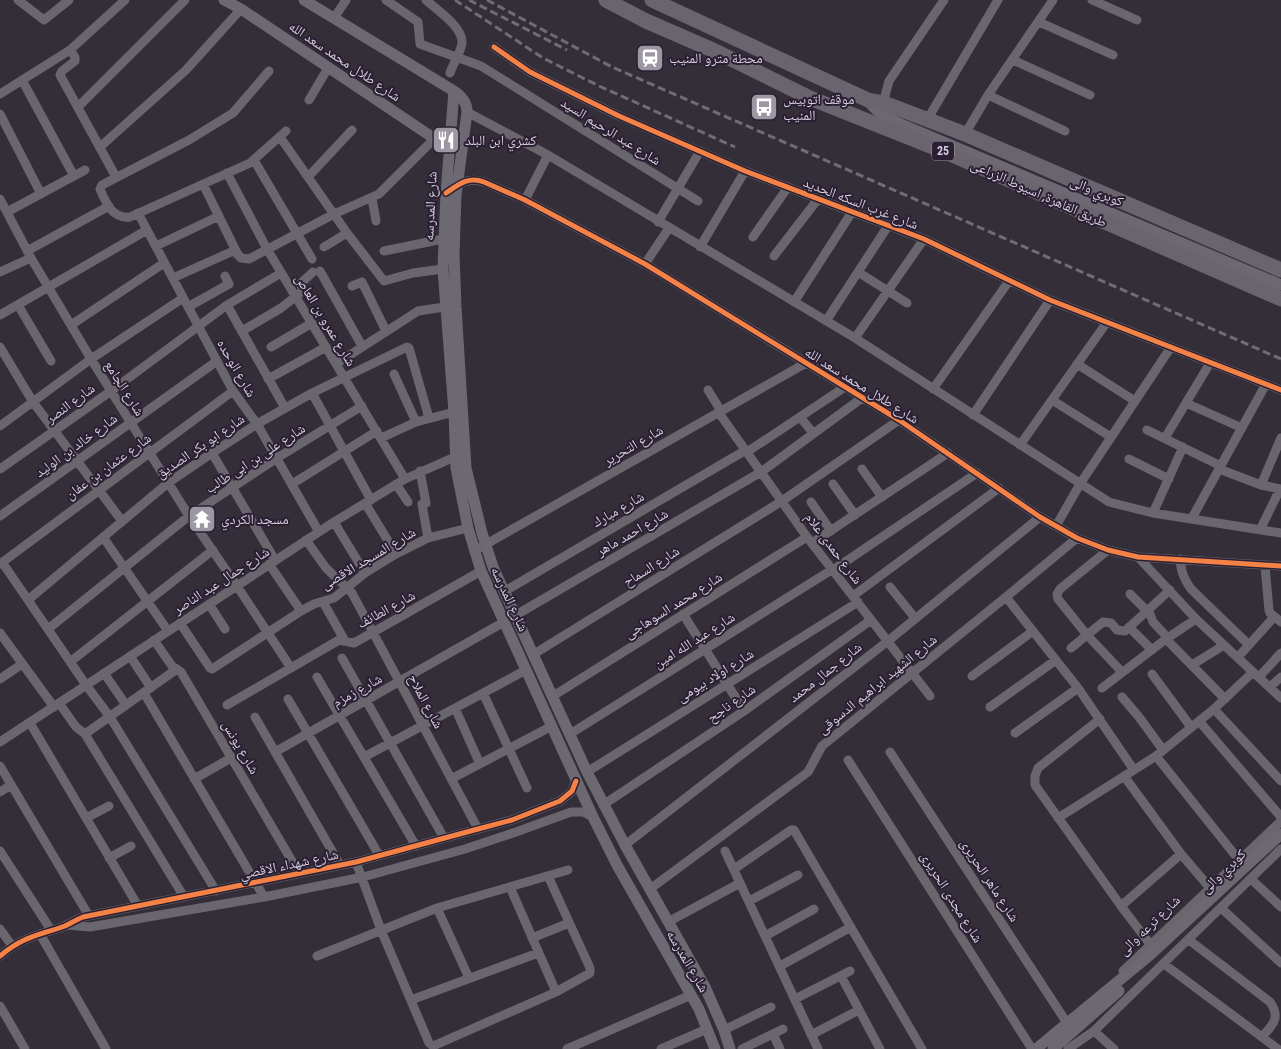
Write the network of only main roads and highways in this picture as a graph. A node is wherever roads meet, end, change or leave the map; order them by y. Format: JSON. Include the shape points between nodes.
{"nodes":[{"id":1,"x":224,"y":0,"type":"edge"},
{"id":2,"x":304,"y":0,"type":"edge"},
{"id":3,"x":606,"y":0,"type":"edge"},
{"id":4,"x":652,"y":0,"type":"edge"},
{"id":5,"x":454,"y":91,"type":"junction"},
{"id":6,"x":882,"y":108,"type":"junction"},
{"id":7,"x":449,"y":145,"type":"junction"},
{"id":8,"x":1122,"y":229,"type":"junction"},
{"id":9,"x":1281,"y":270,"type":"edge"},
{"id":10,"x":1281,"y":285,"type":"edge"},
{"id":11,"x":1281,"y":292,"type":"edge"},
{"id":12,"x":1281,"y":299,"type":"edge"},
{"id":13,"x":460,"y":455,"type":"junction"},
{"id":14,"x":1281,"y":835,"type":"edge"},
{"id":15,"x":712,"y":1003,"type":"junction"},
{"id":16,"x":699,"y":1009,"type":"junction"},
{"id":17,"x":1084,"y":1010,"type":"joint"},
{"id":18,"x":715,"y":1049,"type":"edge"},
{"id":19,"x":730,"y":1049,"type":"edge"},
{"id":20,"x":1036,"y":1049,"type":"edge"},
{"id":21,"x":1053,"y":1049,"type":"edge"}],
"edges":[{"from":1,"to":7,"type":"main road","name":"شارع طلال محمد سعد الله","via":[[434,139]]},
{"from":2,"to":5,"type":"main road","name":"شارع طلال محمد سعد الله"},
{"from":3,"to":8,"type":"highway","name":"طريق القاهرة, اسيوط الزراعى","number":"25","via":[[810,98],[943,151]]},
{"from":4,"to":6,"type":"highway","name":"طريق القاهرة, اسيوط الزراعى","number":"25"},
{"from":5,"to":7,"type":"main road","name":"شارع المدرسه"},
{"from":5,"to":13,"type":"main road","name":"شارع المدرسه","via":[[462,96],[467,112],[456,186],[454,269]]},
{"from":6,"to":9,"type":"highway","name":"طريق القاهرة, اسيوط الزراعى","number":"25","via":[[965,134]]},
{"from":6,"to":10,"type":"main road","name":"كوبري والى","via":[[901,124]]},
{"from":7,"to":13,"type":"main road","name":"شارع المدرسه","via":[[443,270]]},
{"from":8,"to":11,"type":"main road","name":"كوبري والى","via":[[1144,234]]},
{"from":8,"to":12,"type":"highway","name":"طريق القاهرة, اسيوط الزراعى","number":"25"},
{"from":13,"to":15,"type":"main road","name":"شارع المدرسه","via":[[493,567],[587,772]]},
{"from":13,"to":16,"type":"main road","name":"شارع المدرسه","via":[[468,528],[481,571],[593,817]]},
{"from":14,"to":17,"type":"main road","name":"كوبري والى","via":[[1150,955]]},
{"from":14,"to":21,"type":"main road","name":"كوبري والى","via":[[1102,1007]]},
{"from":15,"to":16,"type":"main road"},
{"from":15,"to":19,"type":"main road","name":"شارع المدرسه"},
{"from":16,"to":18,"type":"main road","name":"شارع المدرسه"},
{"from":17,"to":20,"type":"main road","name":"شارع ترعه والى"}]}
